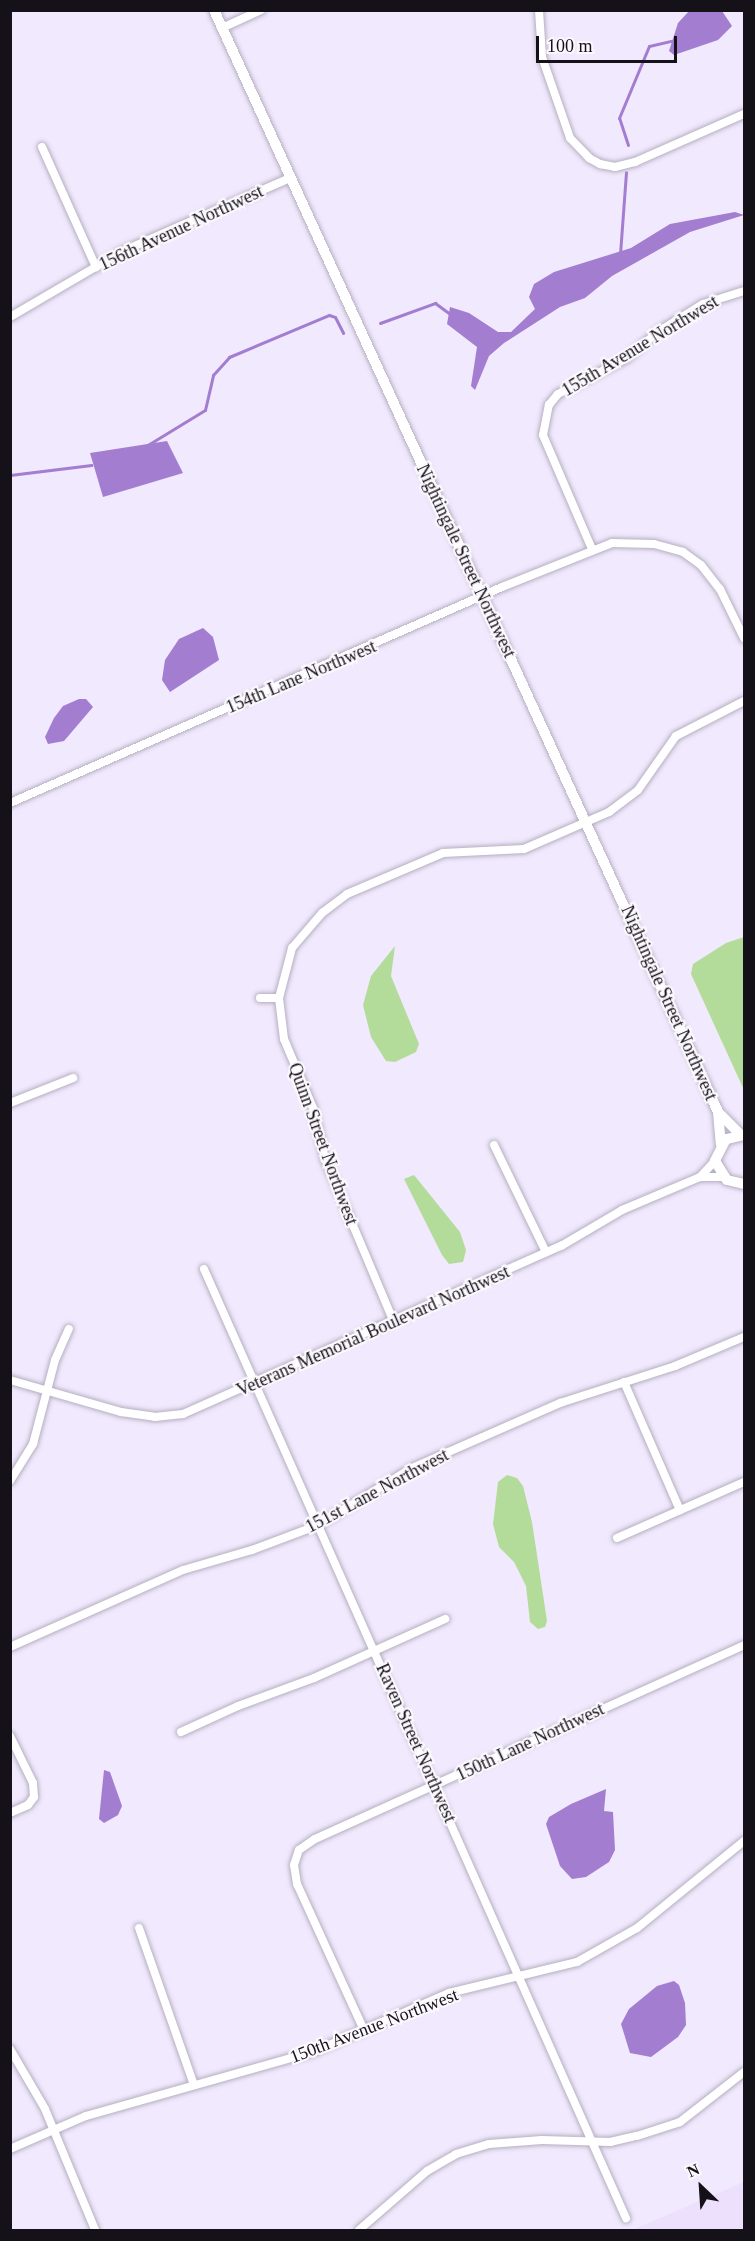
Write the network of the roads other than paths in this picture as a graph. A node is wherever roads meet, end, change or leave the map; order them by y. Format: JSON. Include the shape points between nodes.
{"nodes":[{"id":1,"x":214,"y":10,"type":"edge"},
{"id":2,"x":261,"y":10,"type":"edge"},
{"id":3,"x":539,"y":10,"type":"edge"},
{"id":4,"x":222,"y":28,"type":"junction"},
{"id":5,"x":744,"y":114,"type":"edge"},
{"id":6,"x":42,"y":147,"type":"dead end"},
{"id":7,"x":290,"y":178,"type":"junction"},
{"id":8,"x":96,"y":267,"type":"junction"},
{"id":9,"x":744,"y":293,"type":"edge"},
{"id":10,"x":10,"y":317,"type":"edge"},
{"id":11,"x":592,"y":549,"type":"junction"},
{"id":12,"x":483,"y":597,"type":"junction"},
{"id":13,"x":744,"y":638,"type":"edge"},
{"id":14,"x":744,"y":701,"type":"edge"},
{"id":15,"x":10,"y":803,"type":"edge"},
{"id":16,"x":586,"y":821,"type":"junction"},
{"id":17,"x":260,"y":998,"type":"dead end"},
{"id":18,"x":279,"y":998,"type":"junction"},
{"id":19,"x":73,"y":1078,"type":"dead end"},
{"id":20,"x":10,"y":1103,"type":"edge"},
{"id":21,"x":718,"y":1112,"type":"junction"},
{"id":22,"x":742,"y":1135,"type":"edge"},
{"id":23,"x":494,"y":1144,"type":"dead end"},
{"id":24,"x":721,"y":1144,"type":"junction"},
{"id":25,"x":715,"y":1161,"type":"junction"},
{"id":26,"x":700,"y":1177,"type":"junction"},
{"id":27,"x":723,"y":1177,"type":"junction"},
{"id":28,"x":743,"y":1186,"type":"edge"},
{"id":29,"x":546,"y":1252,"type":"junction"},
{"id":30,"x":204,"y":1269,"type":"dead end"},
{"id":31,"x":393,"y":1320,"type":"junction"},
{"id":32,"x":69,"y":1329,"type":"dead end"},
{"id":33,"x":744,"y":1337,"type":"edge"},
{"id":34,"x":10,"y":1380,"type":"edge"},
{"id":35,"x":624,"y":1382,"type":"junction"},
{"id":36,"x":255,"y":1384,"type":"junction"},
{"id":37,"x":46,"y":1391,"type":"junction"},
{"id":38,"x":10,"y":1481,"type":"edge"},
{"id":39,"x":744,"y":1482,"type":"edge"},
{"id":40,"x":680,"y":1510,"type":"junction"},
{"id":41,"x":318,"y":1525,"type":"junction"},
{"id":42,"x":617,"y":1538,"type":"dead end"},
{"id":43,"x":445,"y":1619,"type":"dead end"},
{"id":44,"x":744,"y":1645,"type":"edge"},
{"id":45,"x":10,"y":1647,"type":"edge"},
{"id":46,"x":376,"y":1652,"type":"junction"},
{"id":47,"x":180,"y":1732,"type":"dead end"},
{"id":48,"x":10,"y":1736,"type":"edge"},
{"id":49,"x":434,"y":1786,"type":"junction"},
{"id":50,"x":10,"y":1813,"type":"edge"},
{"id":51,"x":744,"y":1841,"type":"edge"},
{"id":52,"x":139,"y":1928,"type":"dead end"},
{"id":53,"x":520,"y":1979,"type":"junction"},
{"id":54,"x":363,"y":2028,"type":"junction"},
{"id":55,"x":10,"y":2049,"type":"edge"},
{"id":56,"x":744,"y":2072,"type":"edge"},
{"id":57,"x":194,"y":2085,"type":"junction"},
{"id":58,"x":54,"y":2131,"type":"junction"},
{"id":59,"x":592,"y":2143,"type":"junction"},
{"id":60,"x":10,"y":2149,"type":"edge"},
{"id":61,"x":626,"y":2218,"type":"dead end"},
{"id":62,"x":95,"y":2230,"type":"edge"},
{"id":63,"x":358,"y":2230,"type":"edge"}],
"edges":[{"from":1,"to":4,"type":"street","name":"Nightingale Street Northwest"},
{"from":2,"to":4,"type":"street"},
{"from":3,"to":5,"type":"street","via":[[542,57],[570,138],[589,158],[608,165],[634,162]]},
{"from":4,"to":7,"type":"street","name":"Nightingale Street Northwest"},
{"from":6,"to":8,"type":"street"},
{"from":7,"to":8,"type":"street","name":"156th Avenue Northwest","via":[[123,251]]},
{"from":7,"to":12,"type":"street","name":"Nightingale Street Northwest"},
{"from":8,"to":10,"type":"street","name":"156th Avenue Northwest"},
{"from":9,"to":11,"type":"street","name":"155th Avenue Northwest","via":[[714,300],[679,319],[627,358],[558,394],[546,414],[543,435]]},
{"from":11,"to":12,"type":"street","name":"154th Lane Northwest"},
{"from":11,"to":13,"type":"street","name":"154th Lane Northwest","via":[[630,542],[683,552],[701,565],[720,588]]},
{"from":12,"to":15,"type":"street","name":"154th Lane Northwest"},
{"from":12,"to":16,"type":"street","name":"Nightingale Street Northwest"},
{"from":14,"to":16,"type":"street","via":[[681,732],[667,745],[638,790],[617,807]]},
{"from":16,"to":18,"type":"street","via":[[515,851],[443,853],[347,894],[322,913],[292,948]]},
{"from":16,"to":21,"type":"street","name":"Nightingale Street Northwest"},
{"from":17,"to":18,"type":"street"},
{"from":18,"to":31,"type":"street","name":"Quinn Street Northwest","via":[[284,1039],[313,1108],[325,1159]]},
{"from":19,"to":20,"type":"street"},
{"from":21,"to":22,"type":"street","name":"Nightingale Street Northwest"},
{"from":21,"to":24,"type":"street","name":"Nightingale Street Northwest"},
{"from":22,"to":24,"type":"street","name":"Nightingale Street Northwest"},
{"from":23,"to":29,"type":"street"},
{"from":24,"to":25,"type":"street","name":"Nightingale Street Northwest"},
{"from":25,"to":26,"type":"street"},
{"from":25,"to":27,"type":"street"},
{"from":26,"to":27,"type":"street","name":"Veterans Memorial Boulevard Northwest"},
{"from":26,"to":29,"type":"street","name":"Veterans Memorial Boulevard Northwest","via":[[612,1215]]},
{"from":27,"to":28,"type":"street"},
{"from":29,"to":31,"type":"street","name":"Veterans Memorial Boulevard Northwest"},
{"from":30,"to":36,"type":"street","name":"Raven Street Northwest"},
{"from":31,"to":36,"type":"street","name":"Veterans Memorial Boulevard Northwest"},
{"from":32,"to":37,"type":"street"},
{"from":33,"to":35,"type":"street","name":"151st Lane Northwest"},
{"from":34,"to":37,"type":"street","name":"Veterans Memorial Boulevard Northwest"},
{"from":35,"to":40,"type":"street"},
{"from":35,"to":41,"type":"street","name":"151st Lane Northwest","via":[[560,1403],[412,1468]]},
{"from":36,"to":37,"type":"street","name":"Veterans Memorial Boulevard Northwest","via":[[183,1414],[155,1417],[121,1412]]},
{"from":36,"to":41,"type":"street","name":"Raven Street Northwest"},
{"from":37,"to":38,"type":"street","via":[[33,1444]]},
{"from":39,"to":40,"type":"street"},
{"from":40,"to":42,"type":"street"},
{"from":41,"to":45,"type":"street","name":"151st Lane Northwest","via":[[183,1570]]},
{"from":41,"to":46,"type":"street","name":"Raven Street Northwest"},
{"from":43,"to":46,"type":"street"},
{"from":44,"to":49,"type":"street","name":"150th Lane Northwest"},
{"from":46,"to":47,"type":"street"},
{"from":46,"to":49,"type":"street","name":"Raven Street Northwest"},
{"from":48,"to":50,"type":"street","via":[[33,1783],[34,1797],[28,1805]]},
{"from":49,"to":53,"type":"street","name":"Raven Street Northwest"},
{"from":49,"to":54,"type":"street","name":"150th Lane Northwest","via":[[315,1839],[299,1850],[294,1864],[297,1884]]},
{"from":51,"to":53,"type":"street","name":"150th Avenue Northwest","via":[[637,1928],[603,1950]]},
{"from":52,"to":57,"type":"street"},
{"from":53,"to":54,"type":"street","name":"150th Avenue Northwest","via":[[449,1993]]},
{"from":53,"to":59,"type":"street","name":"Raven Street Northwest"},
{"from":54,"to":57,"type":"street","name":"150th Avenue Northwest","via":[[315,2051]]},
{"from":55,"to":58,"type":"street"},
{"from":56,"to":59,"type":"street","via":[[680,2122],[628,2138]]},
{"from":57,"to":58,"type":"street","name":"150th Avenue Northwest","via":[[86,2116]]},
{"from":58,"to":60,"type":"street","name":"150th Avenue Northwest"},
{"from":58,"to":62,"type":"street"},
{"from":59,"to":61,"type":"street","name":"Raven Street Northwest"},
{"from":59,"to":63,"type":"street","via":[[542,2140],[489,2144],[456,2154],[427,2171]]}]}
